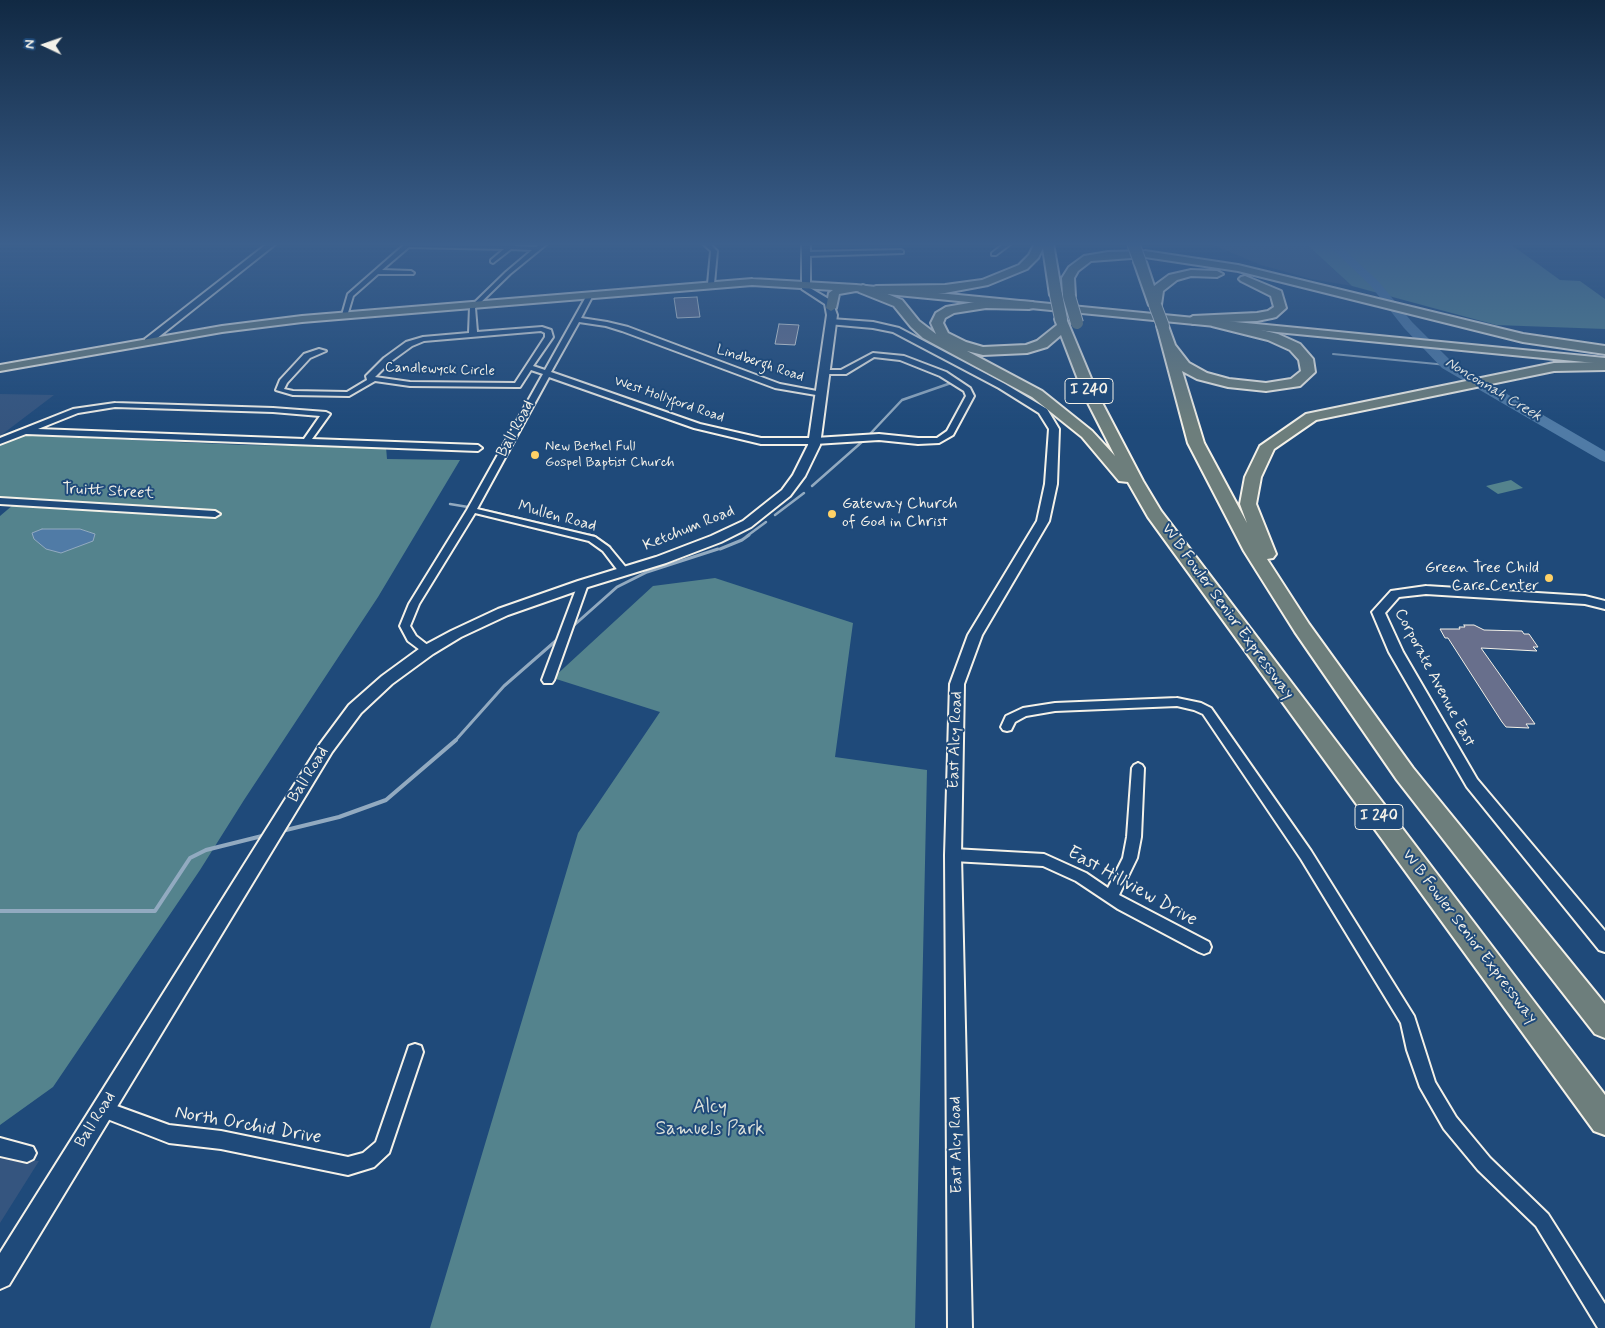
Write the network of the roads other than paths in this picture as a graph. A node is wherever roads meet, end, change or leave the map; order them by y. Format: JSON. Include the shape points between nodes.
{"nodes":[{"id":1,"x":194,"y":305,"type":"edge"},
{"id":2,"x":348,"y":305,"type":"edge"},
{"id":3,"x":464,"y":305,"type":"edge"},
{"id":4,"x":475,"y":305,"type":"edge"},
{"id":5,"x":585,"y":305,"type":"edge"},
{"id":6,"x":829,"y":305,"type":"edge"},
{"id":7,"x":832,"y":305,"type":"edge"},
{"id":8,"x":900,"y":305,"type":"edge"},
{"id":9,"x":980,"y":305,"type":"edge"},
{"id":10,"x":1029,"y":305,"type":"edge"},
{"id":11,"x":1063,"y":305,"type":"edge"},
{"id":12,"x":1068,"y":305,"type":"edge"},
{"id":13,"x":1155,"y":305,"type":"edge"},
{"id":14,"x":1280,"y":305,"type":"edge"},
{"id":15,"x":1390,"y":305,"type":"edge"},
{"id":16,"x":345,"y":315,"type":"junction"},
{"id":17,"x":831,"y":315,"type":"junction"},
{"id":18,"x":578,"y":320,"type":"junction"},
{"id":19,"x":1193,"y":320,"type":"junction"},
{"id":20,"x":1062,"y":323,"type":"junction"},
{"id":21,"x":1216,"y":323,"type":"junction"},
{"id":22,"x":1164,"y":332,"type":"junction"},
{"id":23,"x":1307,"y":332,"type":"joint"},
{"id":24,"x":473,"y":334,"type":"junction"},
{"id":25,"x":148,"y":342,"type":"junction"},
{"id":26,"x":1605,"y":348,"type":"edge"},
{"id":27,"x":1502,"y":350,"type":"junction"},
{"id":28,"x":322,"y":351,"type":"dead end"},
{"id":29,"x":1605,"y":354,"type":"edge"},
{"id":30,"x":1569,"y":358,"type":"joint"},
{"id":31,"x":1602,"y":364,"type":"edge"},
{"id":32,"x":529,"y":367,"type":"junction"},
{"id":33,"x":0,"y":368,"type":"edge"},
{"id":34,"x":547,"y":372,"type":"junction"},
{"id":35,"x":824,"y":372,"type":"junction"},
{"id":36,"x":372,"y":380,"type":"junction"},
{"id":37,"x":822,"y":394,"type":"junction"},
{"id":38,"x":24,"y":431,"type":"junction"},
{"id":39,"x":307,"y":440,"type":"junction"},
{"id":40,"x":0,"y":441,"type":"edge"},
{"id":41,"x":814,"y":441,"type":"junction"},
{"id":42,"x":478,"y":448,"type":"dead end"},
{"id":43,"x":1120,"y":452,"type":"junction"},
{"id":44,"x":0,"y":501,"type":"edge"},
{"id":45,"x":474,"y":508,"type":"junction"},
{"id":46,"x":1154,"y":513,"type":"junction"},
{"id":47,"x":215,"y":514,"type":"dead end"},
{"id":48,"x":623,"y":570,"type":"junction"},
{"id":49,"x":583,"y":584,"type":"junction"},
{"id":50,"x":1605,"y":605,"type":"edge"},
{"id":51,"x":1302,"y":628,"type":"junction"},
{"id":52,"x":428,"y":650,"type":"junction"},
{"id":53,"x":548,"y":680,"type":"dead end"},
{"id":54,"x":1007,"y":726,"type":"dead end"},
{"id":55,"x":1138,"y":768,"type":"dead end"},
{"id":56,"x":953,"y":855,"type":"junction"},
{"id":57,"x":1111,"y":896,"type":"junction"},
{"id":58,"x":1605,"y":944,"type":"edge"},
{"id":59,"x":1204,"y":947,"type":"dead end"},
{"id":60,"x":1605,"y":1025,"type":"edge"},
{"id":61,"x":415,"y":1052,"type":"dead end"},
{"id":62,"x":103,"y":1109,"type":"junction"},
{"id":63,"x":1605,"y":1120,"type":"edge"},
{"id":64,"x":0,"y":1147,"type":"edge"},
{"id":65,"x":27,"y":1153,"type":"dead end"},
{"id":66,"x":0,"y":1276,"type":"edge"},
{"id":67,"x":1605,"y":1322,"type":"edge"},
{"id":68,"x":960,"y":1328,"type":"edge"}],
"edges":[{"from":1,"to":25,"type":"street"},
{"from":2,"to":16,"type":"street"},
{"from":3,"to":16,"type":"main road"},
{"from":4,"to":24,"type":"street","via":[[472,308]]},
{"from":5,"to":18,"type":"street","name":"Ball Road"},
{"from":6,"to":17,"type":"main road"},
{"from":7,"to":17,"type":"main road"},
{"from":8,"to":46,"type":"highway","via":[[928,335],[1037,394],[1087,434]]},
{"from":9,"to":20,"type":"highway","via":[[950,310],[940,316],[937,323],[943,335],[961,345],[983,351],[1027,349],[1042,344]]},
{"from":10,"to":19,"type":"main road"},
{"from":11,"to":20,"type":"highway","number":"I 240","bridge":true},
{"from":12,"to":43,"type":"highway","bridge":true,"via":[[1112,420]]},
{"from":13,"to":22,"type":"highway","number":"I 240","bridge":true},
{"from":14,"to":19,"type":"highway","via":[[1272,314],[1257,317]]},
{"from":15,"to":26,"type":"highway","via":[[1563,345]]},
{"from":16,"to":25,"type":"main road"},
{"from":17,"to":35,"type":"main road","name":"Ketchum Road"},
{"from":17,"to":56,"type":"street","name":"East Alcy Road","via":[[896,330],[1043,411],[1054,429],[1051,484],[1043,521],[975,635],[957,684]]},
{"from":18,"to":34,"type":"street","name":"Ball Road"},
{"from":18,"to":37,"type":"street","name":"Lindbergh Road","via":[[625,329],[778,386]]},
{"from":19,"to":21,"type":"main road"},
{"from":20,"to":43,"type":"highway","number":"I 240","via":[[1091,395]]},
{"from":21,"to":22,"type":"highway","via":[[1295,347],[1306,359],[1308,372],[1295,383],[1266,387],[1228,384],[1184,366]]},
{"from":21,"to":23,"type":"main road"},
{"from":22,"to":51,"type":"highway","number":"I 240","via":[[1196,443],[1252,551]]},
{"from":23,"to":27,"type":"main road"},
{"from":24,"to":32,"type":"street","name":"Candlewyck Circle","via":[[542,329],[548,332],[549,337]]},
{"from":24,"to":36,"type":"street","name":"Candlewyck Circle","via":[[423,339],[409,344],[387,360],[369,378]]},
{"from":25,"to":33,"type":"main road"},
{"from":27,"to":29,"type":"main road"},
{"from":27,"to":30,"type":"main road"},
{"from":28,"to":36,"type":"street","via":[[307,356],[282,382],[280,390],[349,394]]},
{"from":30,"to":31,"type":"main road"},
{"from":31,"to":51,"type":"highway","via":[[1514,374],[1311,417],[1268,446],[1253,477],[1248,504],[1266,554]]},
{"from":32,"to":34,"type":"street"},
{"from":32,"to":36,"type":"street","name":"Candlewyck Circle","via":[[517,385],[410,384]]},
{"from":34,"to":41,"type":"street","name":"West Hollyford Road","via":[[697,426],[761,441]]},
{"from":34,"to":45,"type":"street","name":"Ball Road"},
{"from":35,"to":37,"type":"main road","name":"Ketchum Road"},
{"from":35,"to":41,"type":"street","name":"West Hollyford Road","via":[[843,372],[873,356],[900,358],[943,374],[967,390],[970,396],[950,433],[939,440],[879,437]]},
{"from":37,"to":41,"type":"main road","name":"Ketchum Road"},
{"from":38,"to":39,"type":"street"},
{"from":38,"to":39,"type":"street","via":[[76,411],[115,405],[326,414]]},
{"from":38,"to":40,"type":"street"},
{"from":39,"to":42,"type":"street"},
{"from":41,"to":48,"type":"main road","name":"Ketchum Road","via":[[804,470],[786,493],[747,524],[661,560]]},
{"from":43,"to":46,"type":"highway","number":"I 240"},
{"from":44,"to":47,"type":"street","name":"Truitt Street"},
{"from":45,"to":48,"type":"street","name":"Mullen Road","via":[[592,539],[606,549]]},
{"from":45,"to":52,"type":"street","name":"Ball Road","via":[[414,604],[405,626],[412,638]]},
{"from":46,"to":63,"type":"highway","name":"W B Fowler Senior Expressway","number":"I 240"},
{"from":48,"to":49,"type":"main road","name":"Ketchum Road"},
{"from":49,"to":52,"type":"main road","name":"Ketchum Road","via":[[494,616]]},
{"from":49,"to":53,"type":"street"},
{"from":50,"to":58,"type":"street","name":"Corporate Avenue East","via":[[1585,600],[1426,590],[1395,594],[1378,612],[1396,652],[1472,783]]},
{"from":51,"to":60,"type":"highway","number":"I 240","via":[[1405,774]]},
{"from":52,"to":62,"type":"main road","name":"Ball Road","via":[[387,680],[356,709],[326,748]]},
{"from":54,"to":67,"type":"street","via":[[1010,719],[1023,712],[1055,707],[1177,702],[1207,711],[1306,855],[1408,1021],[1428,1087],[1450,1123],[1484,1164],[1542,1220]]},
{"from":55,"to":57,"type":"street","via":[[1130,858]]},
{"from":56,"to":57,"type":"street","name":"East Hillview Drive","via":[[1044,860],[1082,877]]},
{"from":56,"to":68,"type":"street","name":"East Alcy Road"},
{"from":57,"to":59,"type":"street","name":"East Hillview Drive"},
{"from":61,"to":62,"type":"street","name":"North Orchid Drive","via":[[383,1147],[368,1162],[348,1166],[221,1140],[170,1134]]},
{"from":62,"to":66,"type":"main road","name":"Ball Road"},
{"from":64,"to":65,"type":"street"}]}
